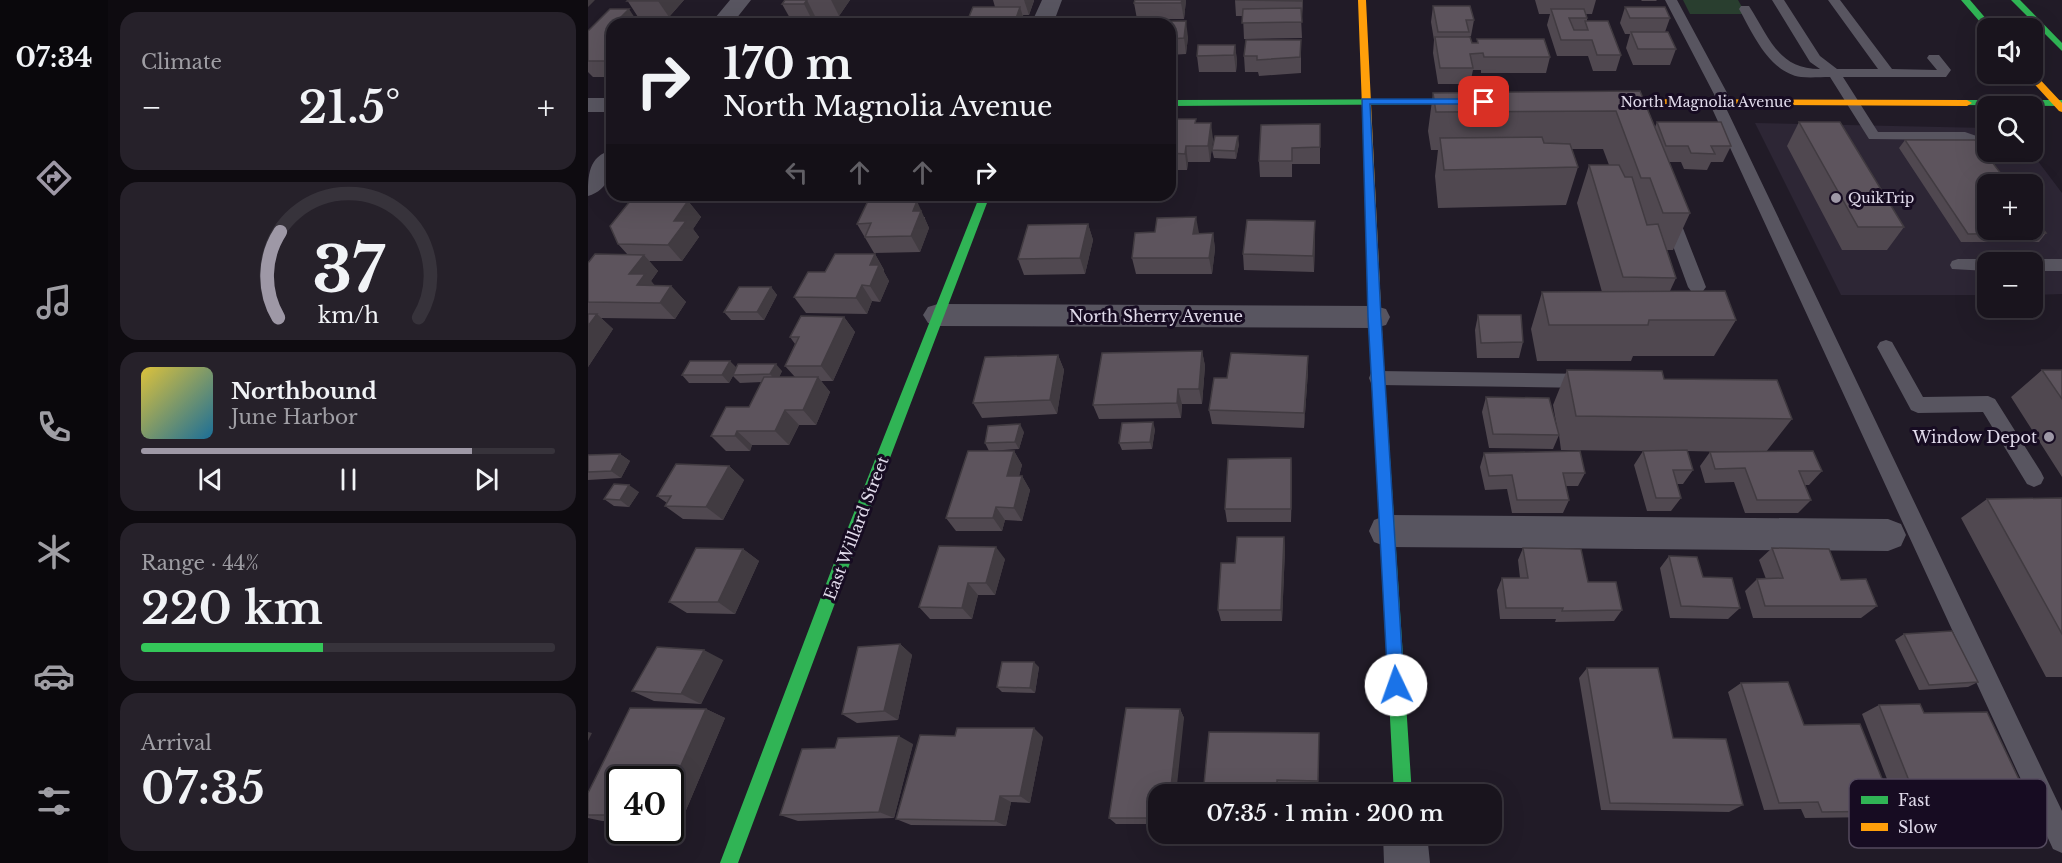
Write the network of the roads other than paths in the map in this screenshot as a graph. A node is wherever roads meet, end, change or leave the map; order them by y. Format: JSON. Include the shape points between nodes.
{"nodes":[{"id":1,"x":741,"y":0,"type":"edge"},
{"id":2,"x":1052,"y":0,"type":"edge"},
{"id":3,"x":1362,"y":0,"type":"edge"},
{"id":4,"x":1671,"y":0,"type":"edge"},
{"id":5,"x":1778,"y":0,"type":"edge"},
{"id":6,"x":1834,"y":0,"type":"edge"},
{"id":7,"x":1965,"y":0,"type":"edge"},
{"id":8,"x":2015,"y":0,"type":"edge"},
{"id":9,"x":1741,"y":4,"type":"edge"},
{"id":10,"x":726,"y":18,"type":"edge"},
{"id":11,"x":1044,"y":18,"type":"edge"},
{"id":12,"x":1981,"y":18,"type":"edge"},
{"id":13,"x":2062,"y":48,"type":"edge"},
{"id":14,"x":1934,"y":58,"type":"dead end"},
{"id":15,"x":1834,"y":73,"type":"junction"},
{"id":16,"x":1888,"y":73,"type":"junction"},
{"id":17,"x":2040,"y":84,"type":"edge"},
{"id":18,"x":1365,"y":101,"type":"junction"},
{"id":19,"x":1496,"y":102,"type":"edge"},
{"id":20,"x":1590,"y":102,"type":"edge"},
{"id":21,"x":1720,"y":102,"type":"junction"},
{"id":22,"x":1176,"y":103,"type":"edge"},
{"id":23,"x":1853,"y":103,"type":"junction"},
{"id":24,"x":588,"y":105,"type":"edge"},
{"id":25,"x":606,"y":105,"type":"edge"},
{"id":26,"x":2060,"y":105,"type":"edge"},
{"id":27,"x":1977,"y":141,"type":"edge"},
{"id":28,"x":606,"y":166,"type":"edge"},
{"id":29,"x":588,"y":188,"type":"edge"},
{"id":30,"x":1664,"y":200,"type":"edge"},
{"id":31,"x":983,"y":201,"type":"edge"},
{"id":32,"x":1958,"y":265,"type":"dead end"},
{"id":33,"x":1977,"y":265,"type":"edge"},
{"id":34,"x":2043,"y":265,"type":"edge"},
{"id":35,"x":2062,"y":265,"type":"edge"},
{"id":36,"x":1697,"y":286,"type":"dead end"},
{"id":37,"x":938,"y":315,"type":"junction"},
{"id":38,"x":1374,"y":317,"type":"junction"},
{"id":39,"x":1886,"y":347,"type":"dead end"},
{"id":40,"x":1378,"y":378,"type":"junction"},
{"id":41,"x":1603,"y":381,"type":"edge"},
{"id":42,"x":2034,"y":478,"type":"dead end"},
{"id":43,"x":1387,"y":531,"type":"junction"},
{"id":44,"x":1888,"y":535,"type":"dead end"},
{"id":45,"x":2034,"y":779,"type":"edge"},
{"id":46,"x":1401,"y":784,"type":"edge"},
{"id":47,"x":2047,"y":808,"type":"edge"},
{"id":48,"x":2062,"y":840,"type":"edge"},
{"id":49,"x":1406,"y":844,"type":"edge"},
{"id":50,"x":729,"y":863,"type":"edge"},
{"id":51,"x":1407,"y":863,"type":"edge"}],
"edges":[{"from":1,"to":10,"type":"street"},
{"from":2,"to":11,"type":"street"},
{"from":3,"to":18,"type":"street"},
{"from":4,"to":21,"type":"lane"},
{"from":5,"to":15,"type":"lane","via":[[1815,59]]},
{"from":6,"to":16,"type":"lane"},
{"from":7,"to":12,"type":"street"},
{"from":8,"to":13,"type":"street"},
{"from":9,"to":15,"type":"lane","via":[[1779,62],[1789,70]]},
{"from":14,"to":16,"type":"lane","via":[[1944,70],[1941,74]]},
{"from":15,"to":16,"type":"lane"},
{"from":15,"to":23,"type":"lane"},
{"from":17,"to":26,"type":"street"},
{"from":18,"to":19,"type":"street"},
{"from":18,"to":22,"type":"street"},
{"from":18,"to":38,"type":"street"},
{"from":20,"to":21,"type":"street","name":"North Magnolia Avenue","via":[[1628,107]]},
{"from":21,"to":23,"type":"street","name":"North Magnolia Avenue"},
{"from":21,"to":45,"type":"lane"},
{"from":23,"to":26,"type":"street","name":"North Magnolia Avenue"},
{"from":23,"to":27,"type":"lane","via":[[1874,136],[1965,136]]},
{"from":24,"to":25,"type":"street"},
{"from":28,"to":29,"type":"street"},
{"from":30,"to":36,"type":"lane"},
{"from":31,"to":37,"type":"street","name":"East Willard Street"},
{"from":32,"to":33,"type":"lane"},
{"from":34,"to":35,"type":"lane"},
{"from":37,"to":38,"type":"street","name":"North Sherry Avenue"},
{"from":37,"to":50,"type":"street","name":"East Willard Street"},
{"from":38,"to":40,"type":"street"},
{"from":39,"to":42,"type":"lane","via":[[1918,405],[1988,404]]},
{"from":40,"to":41,"type":"lane"},
{"from":40,"to":43,"type":"street"},
{"from":43,"to":44,"type":"street"},
{"from":43,"to":46,"type":"street"},
{"from":47,"to":48,"type":"lane"},
{"from":49,"to":51,"type":"street"}]}
